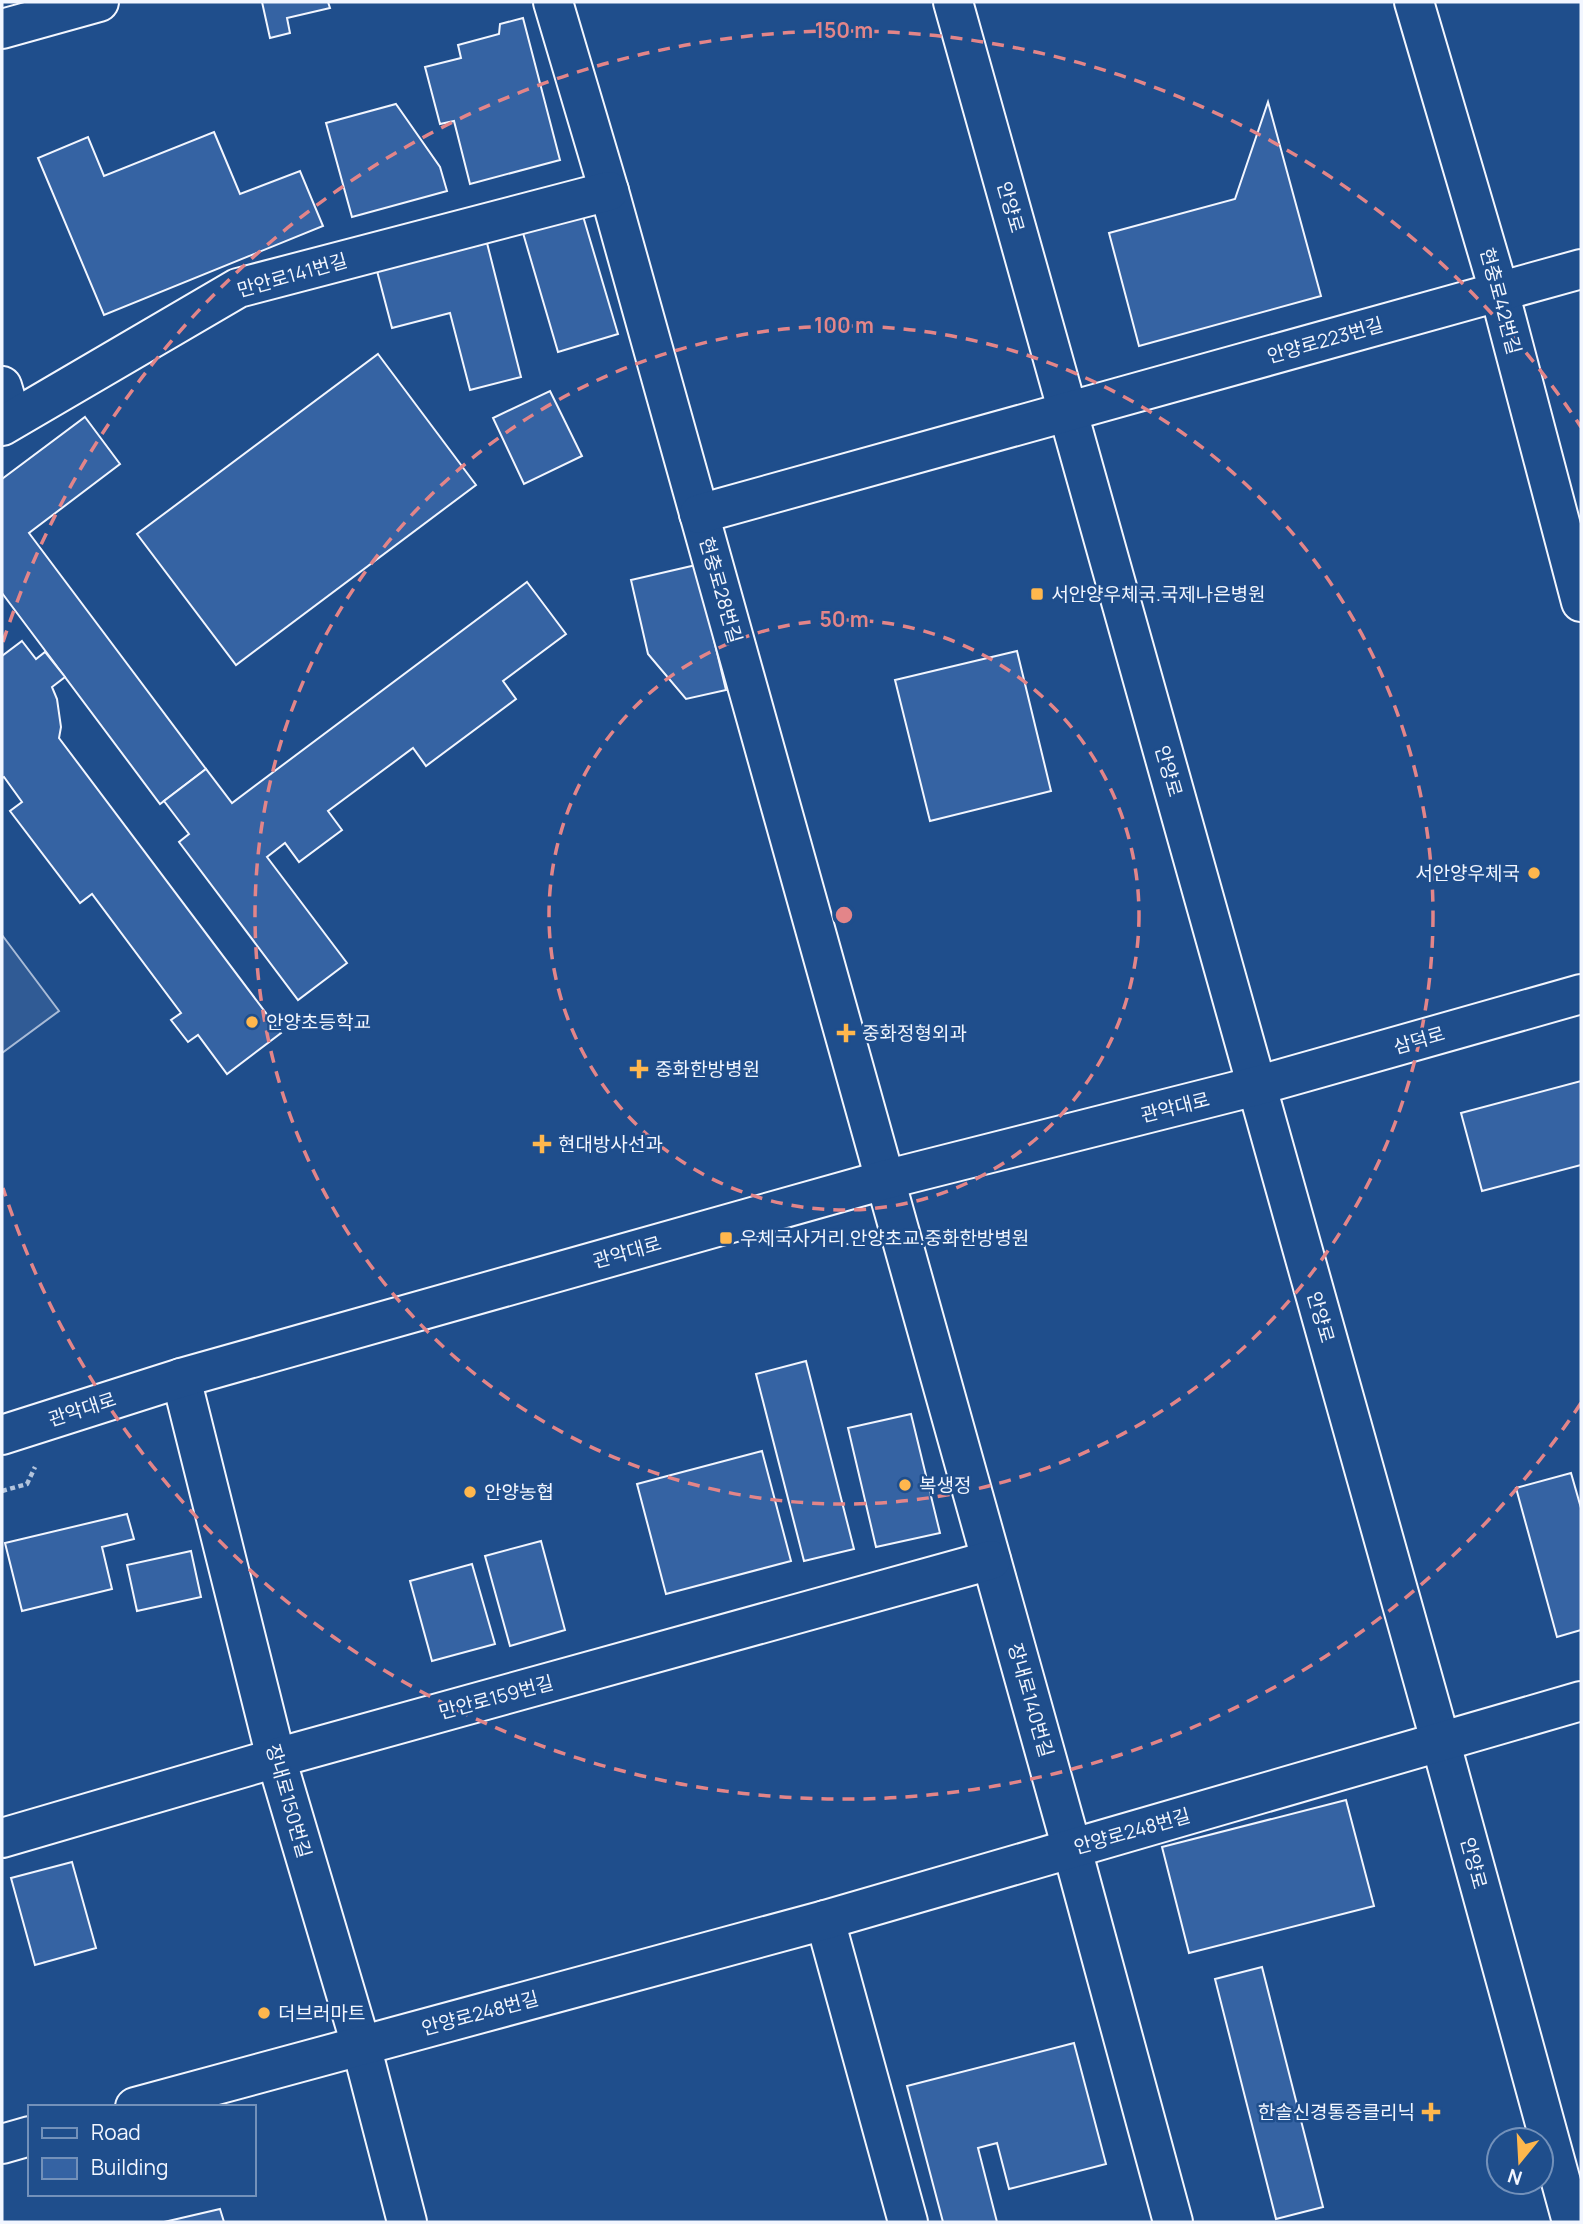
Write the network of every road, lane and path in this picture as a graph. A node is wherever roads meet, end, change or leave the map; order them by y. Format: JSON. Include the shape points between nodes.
{"nodes":[{"id":1,"x":99,"y":2,"type":"edge"},
{"id":2,"x":553,"y":2,"type":"edge"},
{"id":3,"x":953,"y":2,"type":"edge"},
{"id":4,"x":1414,"y":2,"type":"edge"},
{"id":5,"x":2,"y":29,"type":"edge"},
{"id":6,"x":609,"y":191,"type":"junction"},
{"id":7,"x":1581,"y":269,"type":"edge"},
{"id":8,"x":1499,"y":291,"type":"junction"},
{"id":9,"x":5,"y":410,"type":"edge"},
{"id":10,"x":1069,"y":412,"type":"junction"},
{"id":11,"x":699,"y":514,"type":"junction"},
{"id":12,"x":1581,"y":602,"type":"edge"},
{"id":13,"x":1581,"y":993,"type":"edge"},
{"id":14,"x":1256,"y":1086,"type":"junction"},
{"id":15,"x":884,"y":1180,"type":"junction"},
{"id":16,"x":181,"y":1378,"type":"junction"},
{"id":17,"x":2,"y":1435,"type":"edge"},
{"id":18,"x":991,"y":1560,"type":"junction"},
{"id":19,"x":1581,"y":1701,"type":"edge"},
{"id":20,"x":1440,"y":1740,"type":"junction"},
{"id":21,"x":276,"y":1758,"type":"junction"},
{"id":22,"x":2,"y":1838,"type":"edge"},
{"id":23,"x":1072,"y":1849,"type":"junction"},
{"id":24,"x":825,"y":1920,"type":"junction"},
{"id":25,"x":361,"y":2045,"type":"junction"},
{"id":26,"x":142,"y":2105,"type":"edge"},
{"id":27,"x":28,"y":2137,"type":"edge"},
{"id":28,"x":2,"y":2144,"type":"edge"},
{"id":29,"x":407,"y":2222,"type":"edge"},
{"id":30,"x":908,"y":2222,"type":"edge"},
{"id":31,"x":1173,"y":2222,"type":"edge"},
{"id":32,"x":1572,"y":2222,"type":"edge"}],
"edges":[{"from":1,"to":5,"type":"street"},
{"from":2,"to":6,"type":"street","name":"현충로28번길"},
{"from":3,"to":10,"type":"street","name":"안양로"},
{"from":4,"to":8,"type":"street","name":"현충로42번길"},
{"from":6,"to":9,"type":"street","name":"만안로141번길","via":[[238,288]]},
{"from":6,"to":11,"type":"street","name":"현충로28번길"},
{"from":7,"to":8,"type":"street","name":"안양로223번길"},
{"from":8,"to":10,"type":"street","name":"안양로223번길"},
{"from":8,"to":12,"type":"street","name":"현충로42번길"},
{"from":10,"to":11,"type":"street"},
{"from":10,"to":14,"type":"street","name":"안양로"},
{"from":11,"to":15,"type":"street","name":"현충로28번길"},
{"from":13,"to":14,"type":"street","name":"삼덕로"},
{"from":14,"to":15,"type":"street","name":"관악대로"},
{"from":14,"to":20,"type":"street","name":"안양로"},
{"from":15,"to":16,"type":"street","name":"관악대로"},
{"from":15,"to":18,"type":"street","name":"장내로140번길"},
{"from":16,"to":17,"type":"street","name":"관악대로"},
{"from":16,"to":21,"type":"street","name":"장내로150번길"},
{"from":18,"to":21,"type":"street","name":"만안로159번길"},
{"from":18,"to":23,"type":"street","name":"장내로140번길"},
{"from":19,"to":20,"type":"street","name":"안양로248번길"},
{"from":20,"to":23,"type":"street","name":"안양로248번길"},
{"from":20,"to":32,"type":"street","name":"안양로"},
{"from":21,"to":22,"type":"street","name":"만안로159번길"},
{"from":21,"to":25,"type":"street","name":"장내로150번길"},
{"from":23,"to":24,"type":"street","name":"안양로248번길"},
{"from":23,"to":31,"type":"street","name":"장내로140번길"},
{"from":24,"to":25,"type":"street","name":"안양로248번길"},
{"from":24,"to":30,"type":"street"},
{"from":25,"to":26,"type":"street","name":"안양로248번길"},
{"from":25,"to":29,"type":"street","name":"장내로150번길"},
{"from":27,"to":28,"type":"street"}]}
